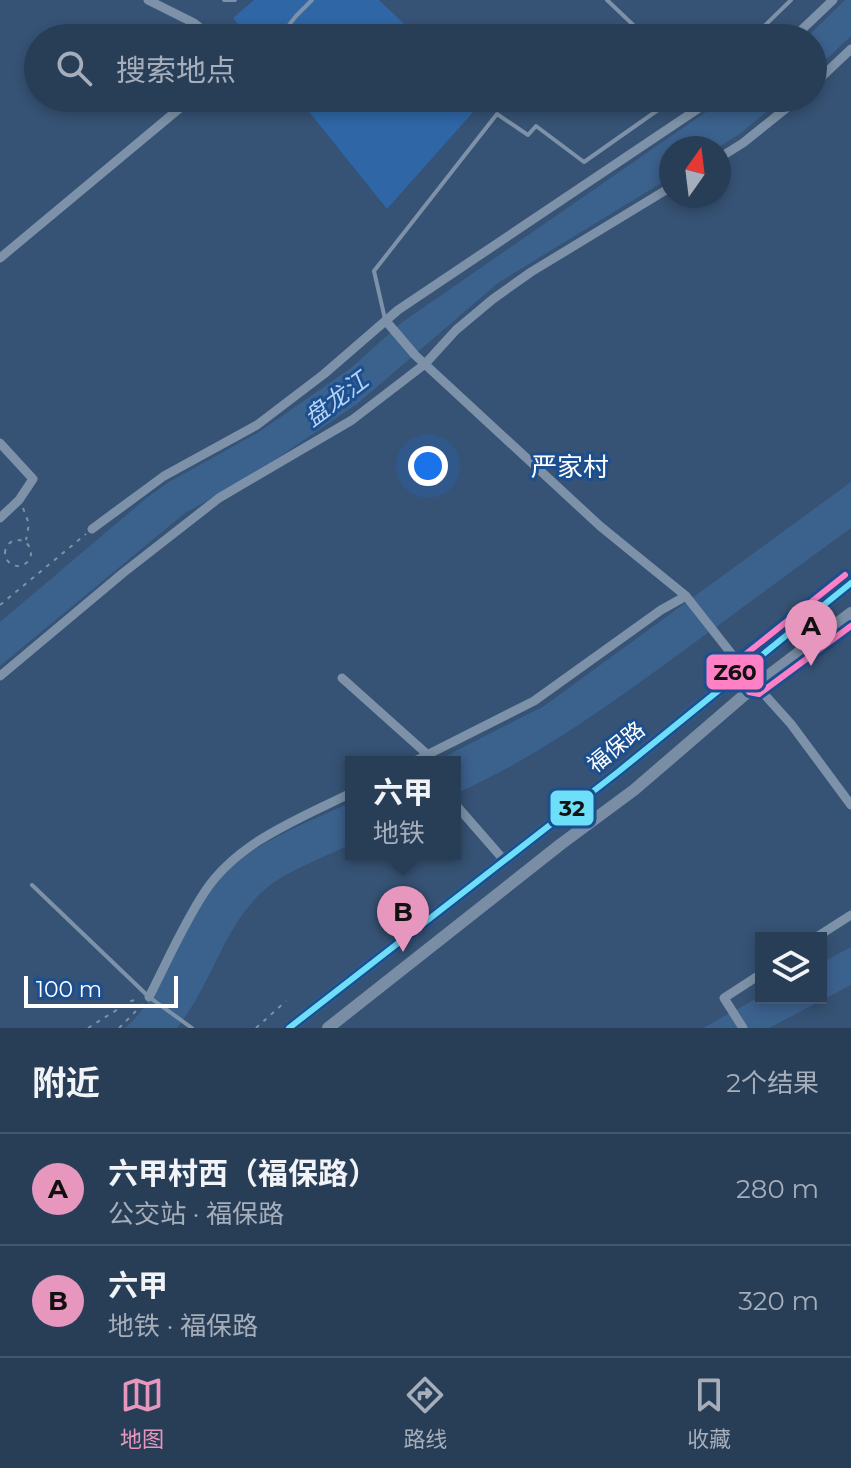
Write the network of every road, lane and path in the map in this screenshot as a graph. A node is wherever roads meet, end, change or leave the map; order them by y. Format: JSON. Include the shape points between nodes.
{"nodes":[{"id":1,"x":148,"y":0,"type":"edge"},
{"id":2,"x":224,"y":0,"type":"edge"},
{"id":3,"x":235,"y":0,"type":"edge"},
{"id":4,"x":312,"y":0,"type":"edge"},
{"id":5,"x":607,"y":0,"type":"edge"},
{"id":6,"x":791,"y":0,"type":"edge"},
{"id":7,"x":833,"y":0,"type":"edge"},
{"id":8,"x":195,"y":24,"type":"edge"},
{"id":9,"x":291,"y":24,"type":"edge"},
{"id":10,"x":632,"y":24,"type":"edge"},
{"id":11,"x":766,"y":24,"type":"edge"},
{"id":12,"x":808,"y":24,"type":"edge"},
{"id":13,"x":851,"y":49,"type":"edge"},
{"id":14,"x":827,"y":72,"type":"edge"},
{"id":15,"x":175,"y":112,"type":"edge"},
{"id":16,"x":655,"y":112,"type":"edge"},
{"id":17,"x":693,"y":112,"type":"edge"},
{"id":18,"x":782,"y":112,"type":"edge"},
{"id":19,"x":731,"y":150,"type":"edge"},
{"id":20,"x":659,"y":194,"type":"edge"},
{"id":21,"x":0,"y":258,"type":"edge"},
{"id":22,"x":386,"y":321,"type":"junction"},
{"id":23,"x":425,"y":364,"type":"junction"},
{"id":24,"x":0,"y":443,"type":"edge"},
{"id":25,"x":19,"y":500,"type":"junction"},
{"id":26,"x":0,"y":518,"type":"edge"},
{"id":27,"x":92,"y":529,"type":"joint"},
{"id":28,"x":25,"y":541,"type":"junction"},
{"id":29,"x":5,"y":555,"type":"junction"},
{"id":30,"x":0,"y":557,"type":"edge"},
{"id":31,"x":851,"y":583,"type":"edge"},
{"id":32,"x":686,"y":596,"type":"junction"},
{"id":33,"x":0,"y":605,"type":"edge"},
{"id":34,"x":851,"y":613,"type":"edge"},
{"id":35,"x":744,"y":668,"type":"junction"},
{"id":36,"x":0,"y":676,"type":"edge"},
{"id":37,"x":342,"y":678,"type":"dead end"},
{"id":38,"x":756,"y":685,"type":"junction"},
{"id":39,"x":428,"y":756,"type":"edge"},
{"id":40,"x":434,"y":756,"type":"edge"},
{"id":41,"x":345,"y":796,"type":"edge"},
{"id":42,"x":851,"y":805,"type":"edge"},
{"id":43,"x":461,"y":811,"type":"edge"},
{"id":44,"x":503,"y":859,"type":"junction"},
{"id":45,"x":32,"y":885,"type":"dead end"},
{"id":46,"x":851,"y":915,"type":"edge"},
{"id":47,"x":824,"y":932,"type":"edge"},
{"id":48,"x":755,"y":978,"type":"edge"},
{"id":49,"x":149,"y":997,"type":"junction"},
{"id":50,"x":286,"y":1001,"type":"dead end"},
{"id":51,"x":189,"y":1026,"type":"edge"},
{"id":52,"x":88,"y":1028,"type":"edge"},
{"id":53,"x":119,"y":1028,"type":"edge"},
{"id":54,"x":256,"y":1028,"type":"edge"},
{"id":55,"x":289,"y":1028,"type":"edge"},
{"id":56,"x":328,"y":1028,"type":"edge"},
{"id":57,"x":743,"y":1028,"type":"edge"}],
"edges":[{"from":1,"to":8,"type":"street"},
{"from":2,"to":3,"type":"lane"},
{"from":4,"to":9,"type":"lane"},
{"from":5,"to":10,"type":"lane"},
{"from":6,"to":11,"type":"lane"},
{"from":7,"to":12,"type":"street"},
{"from":13,"to":14,"type":"street"},
{"from":15,"to":21,"type":"street"},
{"from":16,"to":22,"type":"lane","via":[[584,162],[536,126],[528,135],[497,114],[374,271]]},
{"from":17,"to":22,"type":"street"},
{"from":18,"to":19,"type":"street"},
{"from":20,"to":23,"type":"street","via":[[493,299]]},
{"from":22,"to":23,"type":"street"},
{"from":22,"to":27,"type":"street","via":[[257,425],[164,476]]},
{"from":23,"to":32,"type":"street","via":[[600,526]]},
{"from":23,"to":36,"type":"street","via":[[352,420],[219,498]]},
{"from":24,"to":25,"type":"street","via":[[33,479]]},
{"from":25,"to":26,"type":"street"},
{"from":25,"to":28,"type":"path","via":[[29,524]]},
{"from":27,"to":33,"type":"path"},
{"from":28,"to":29,"type":"path","via":[[9,543]]},
{"from":28,"to":29,"type":"path","via":[[31,551],[27,563],[13,566]]},
{"from":29,"to":30,"type":"path"},
{"from":31,"to":35,"type":"main road","name":"福保路"},
{"from":32,"to":35,"type":"street"},
{"from":32,"to":40,"type":"street","via":[[534,701]]},
{"from":34,"to":38,"type":"main road","name":"福保路"},
{"from":35,"to":38,"type":"street"},
{"from":35,"to":44,"type":"main road","name":"福保路"},
{"from":37,"to":39,"type":"street"},
{"from":38,"to":42,"type":"street"},
{"from":38,"to":56,"type":"main road","name":"福保路","via":[[634,790]]},
{"from":41,"to":49,"type":"street","via":[[254,844],[221,871],[204,892]]},
{"from":43,"to":44,"type":"street"},
{"from":44,"to":55,"type":"main road","name":"福保路"},
{"from":45,"to":49,"type":"lane"},
{"from":46,"to":47,"type":"street"},
{"from":48,"to":57,"type":"street","via":[[725,998]]},
{"from":49,"to":51,"type":"lane"},
{"from":49,"to":52,"type":"path","via":[[131,1001]]},
{"from":49,"to":53,"type":"path"},
{"from":50,"to":54,"type":"path"}]}
